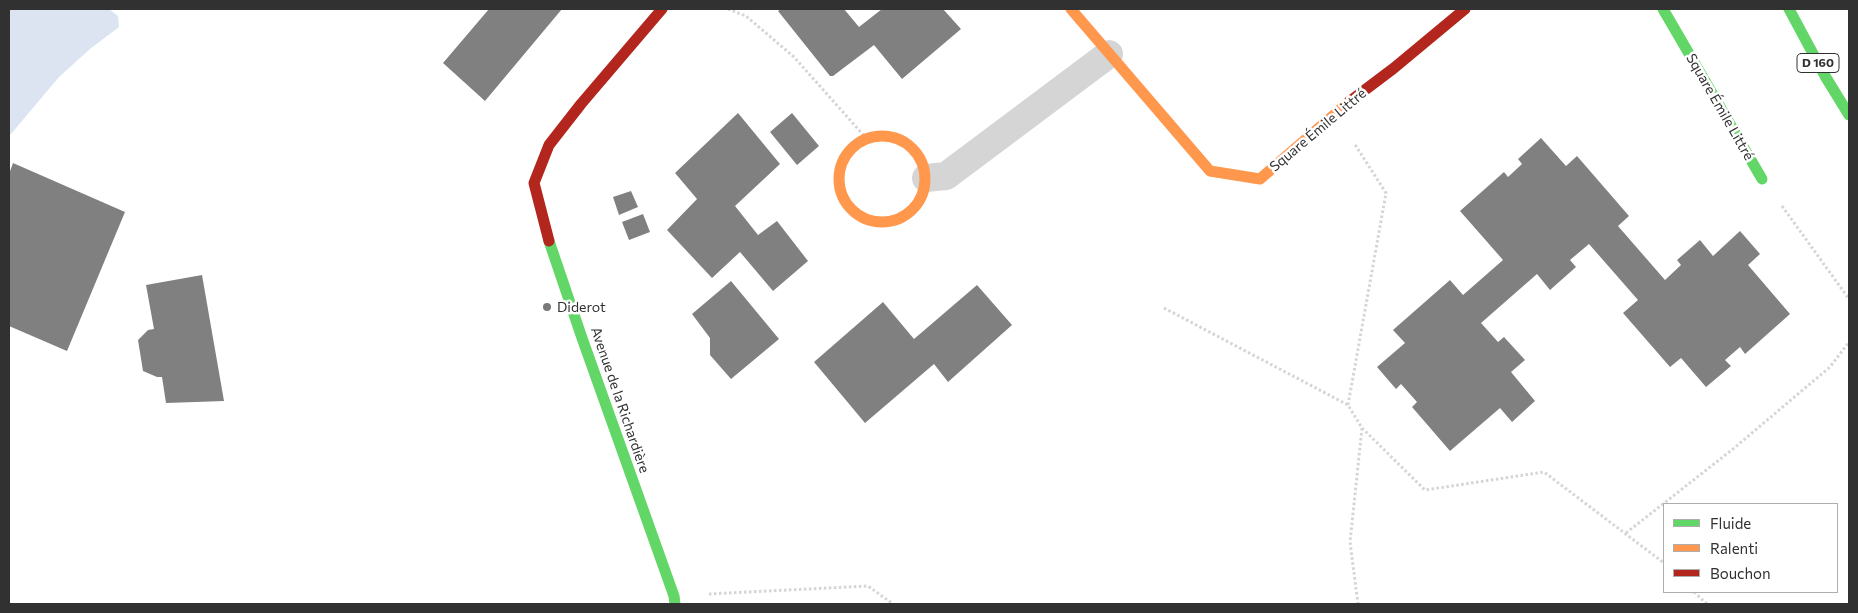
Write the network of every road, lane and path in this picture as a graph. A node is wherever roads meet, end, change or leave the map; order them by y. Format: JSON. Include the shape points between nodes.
{"nodes":[{"id":1,"x":662,"y":9,"type":"edge"},
{"id":2,"x":728,"y":9,"type":"edge"},
{"id":3,"x":1071,"y":9,"type":"edge"},
{"id":4,"x":1465,"y":9,"type":"edge"},
{"id":5,"x":1663,"y":9,"type":"edge"},
{"id":6,"x":1789,"y":9,"type":"edge"},
{"id":7,"x":1109,"y":54,"type":"junction"},
{"id":8,"x":1336,"y":112,"type":"junction"},
{"id":9,"x":1849,"y":116,"type":"edge"},
{"id":10,"x":866,"y":138,"type":"junction"},
{"id":11,"x":926,"y":178,"type":"junction"},
{"id":12,"x":1762,"y":179,"type":"joint"},
{"id":13,"x":1849,"y":299,"type":"edge"},
{"id":14,"x":1164,"y":308,"type":"dead end"},
{"id":15,"x":1849,"y":342,"type":"edge"},
{"id":16,"x":1348,"y":406,"type":"junction"},
{"id":17,"x":1362,"y":428,"type":"junction"},
{"id":18,"x":1664,"y":503,"type":"edge"},
{"id":19,"x":1663,"y":504,"type":"edge"},
{"id":20,"x":1626,"y":533,"type":"junction"},
{"id":21,"x":1663,"y":562,"type":"edge"},
{"id":22,"x":1695,"y":593,"type":"edge"},
{"id":23,"x":674,"y":600,"type":"edge"},
{"id":24,"x":893,"y":604,"type":"edge"},
{"id":25,"x":1358,"y":604,"type":"edge"},
{"id":26,"x":1707,"y":604,"type":"edge"}],
"edges":[{"from":1,"to":23,"type":"street","name":"Avenue de la Richardière","via":[[549,145],[534,183],[547,234]]},
{"from":2,"to":10,"type":"path","via":[[746,16],[794,56]]},
{"from":3,"to":7,"type":"street","name":"Square Émile Littré"},
{"from":4,"to":8,"type":"street","name":"Square Émile Littré"},
{"from":5,"to":12,"type":"street","name":"Square Émile Littré"},
{"from":6,"to":9,"type":"street","number":"D 160"},
{"from":7,"to":8,"type":"street","name":"Square Émile Littré","via":[[1210,171],[1260,179]]},
{"from":7,"to":11,"type":"street","via":[[946,176]]},
{"from":8,"to":16,"type":"path","via":[[1386,194]]},
{"from":10,"to":11,"type":"street","via":[[886,136],[906,142],[923,164]]},
{"from":10,"to":11,"type":"street","via":[[845,156],[839,183],[843,198],[864,218],[892,221],[906,215],[916,205]]},
{"from":12,"to":13,"type":"path"},
{"from":14,"to":16,"type":"path"},
{"from":15,"to":18,"type":"path","via":[[1830,367]]},
{"from":16,"to":17,"type":"path"},
{"from":17,"to":20,"type":"path","via":[[1425,490],[1544,472]]},
{"from":17,"to":25,"type":"path","via":[[1350,542]]},
{"from":19,"to":20,"type":"path"},
{"from":20,"to":21,"type":"path"},
{"from":22,"to":26,"type":"path"},
{"from":23,"to":24,"type":"path","via":[[868,586]]}]}
